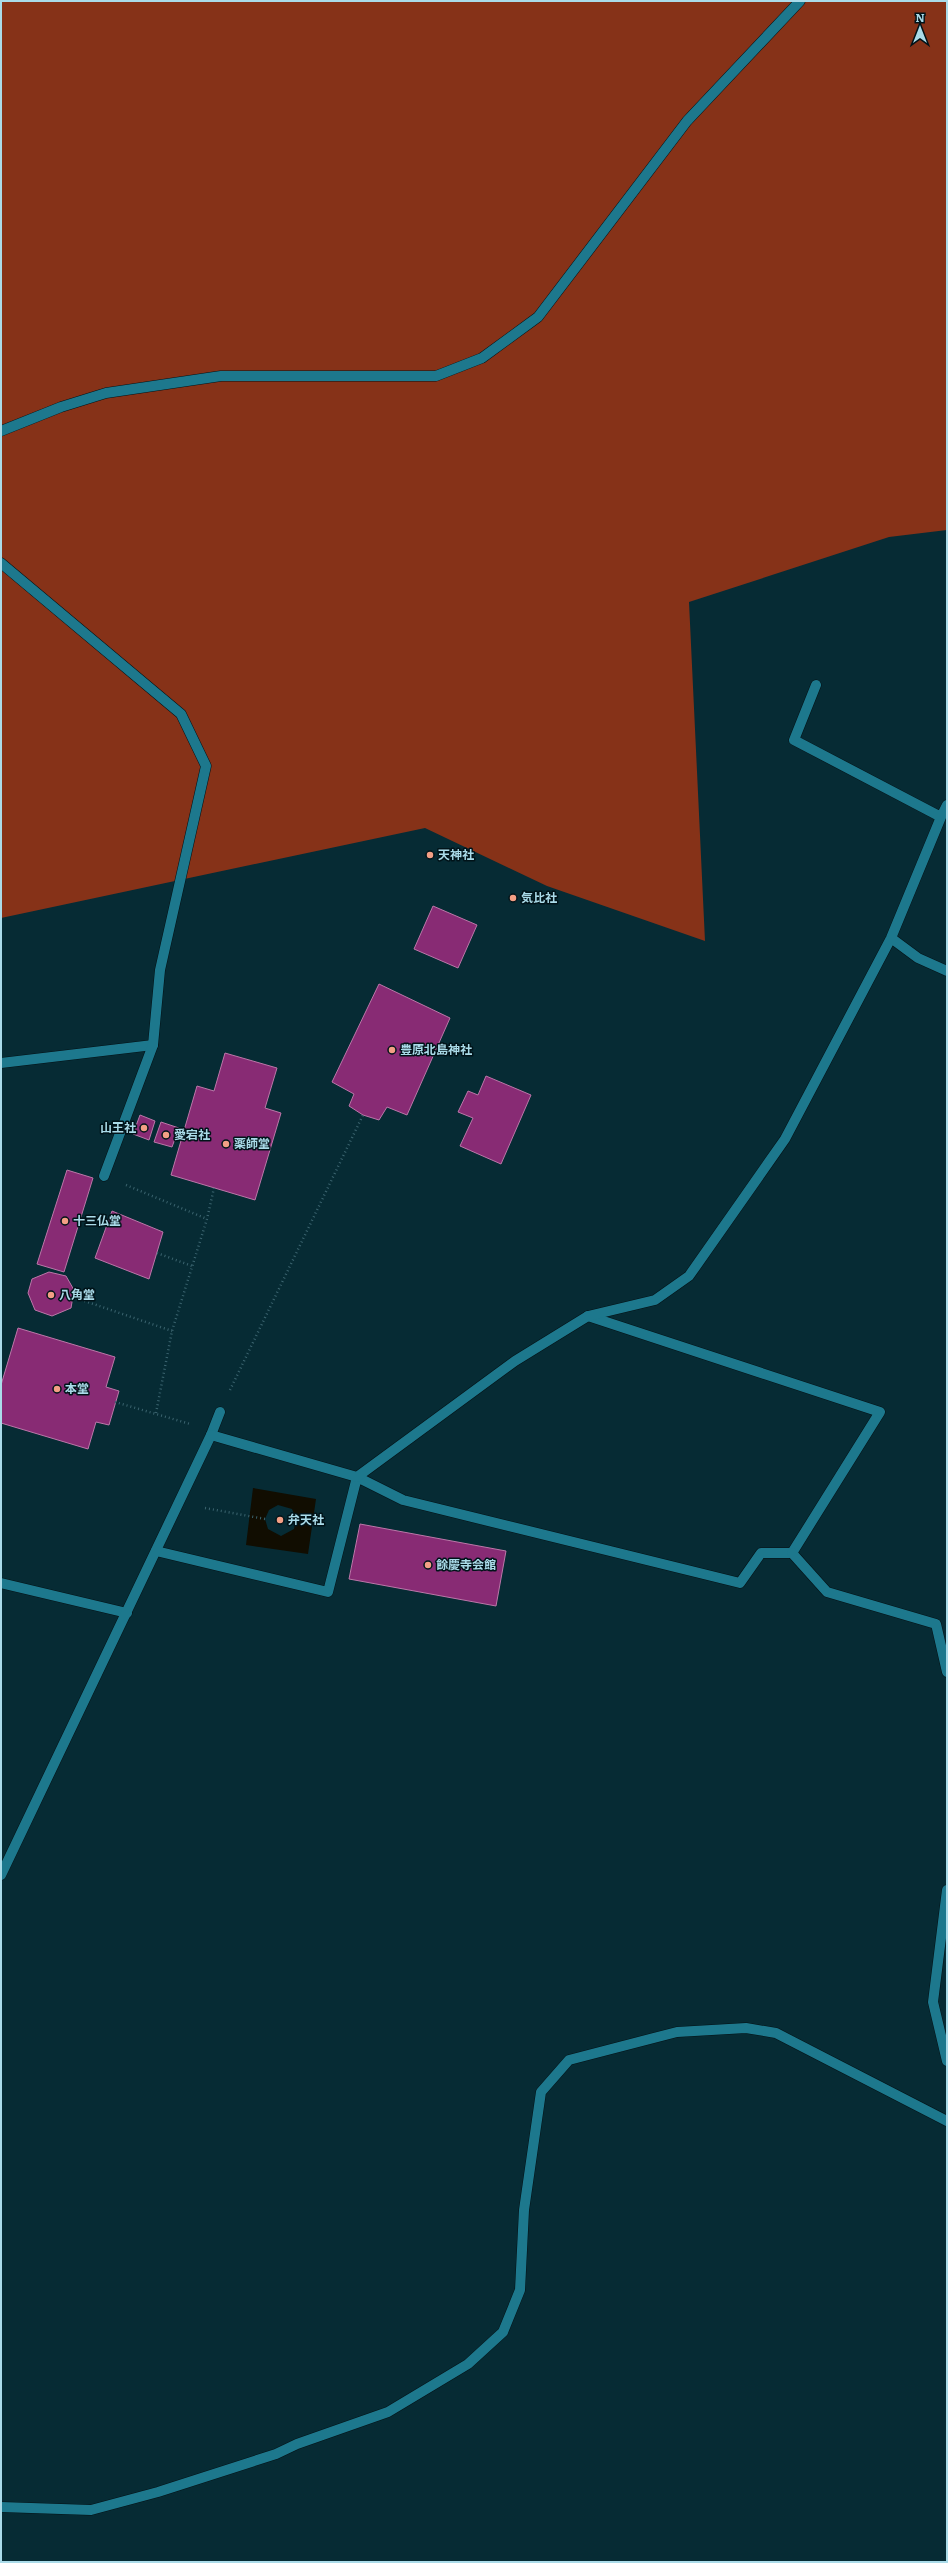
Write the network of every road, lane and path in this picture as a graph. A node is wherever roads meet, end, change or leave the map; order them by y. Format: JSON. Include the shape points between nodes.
{"nodes":[{"id":1,"x":800,"y":1,"type":"edge"},
{"id":2,"x":1,"y":431,"type":"edge"},
{"id":3,"x":1,"y":563,"type":"edge"},
{"id":4,"x":816,"y":685,"type":"dead end"},
{"id":5,"x":947,"y":806,"type":"edge"},
{"id":6,"x":942,"y":817,"type":"junction"},
{"id":7,"x":891,"y":938,"type":"junction"},
{"id":8,"x":947,"y":971,"type":"edge"},
{"id":9,"x":153,"y":1045,"type":"junction"},
{"id":10,"x":1,"y":1063,"type":"edge"},
{"id":11,"x":363,"y":1115,"type":"dead end"},
{"id":12,"x":104,"y":1176,"type":"joint"},
{"id":13,"x":214,"y":1188,"type":"dead end"},
{"id":14,"x":207,"y":1219,"type":"junction"},
{"id":15,"x":157,"y":1253,"type":"dead end"},
{"id":16,"x":192,"y":1266,"type":"junction"},
{"id":17,"x":73,"y":1297,"type":"dead end"},
{"id":18,"x":588,"y":1316,"type":"junction"},
{"id":19,"x":172,"y":1331,"type":"junction"},
{"id":20,"x":115,"y":1402,"type":"dead end"},
{"id":21,"x":220,"y":1412,"type":"joint"},
{"id":22,"x":156,"y":1413,"type":"junction"},
{"id":23,"x":211,"y":1435,"type":"junction"},
{"id":24,"x":357,"y":1477,"type":"junction"},
{"id":25,"x":179,"y":1503,"type":"junction"},
{"id":26,"x":265,"y":1519,"type":"dead end"},
{"id":27,"x":156,"y":1552,"type":"junction"},
{"id":28,"x":792,"y":1553,"type":"junction"},
{"id":29,"x":1,"y":1583,"type":"edge"},
{"id":30,"x":126,"y":1613,"type":"junction"},
{"id":31,"x":947,"y":1672,"type":"edge"},
{"id":32,"x":1,"y":1875,"type":"edge"},
{"id":33,"x":947,"y":1890,"type":"edge"},
{"id":34,"x":947,"y":2061,"type":"edge"},
{"id":35,"x":947,"y":2121,"type":"edge"},
{"id":36,"x":1,"y":2507,"type":"edge"}],
"edges":[{"from":1,"to":2,"type":"street","via":[[687,121],[538,317],[482,358],[436,376],[221,376],[114,392],[61,407]]},
{"from":3,"to":9,"type":"street","via":[[181,714],[206,766],[160,970]]},
{"from":4,"to":6,"type":"street","via":[[794,740]]},
{"from":5,"to":6,"type":"street"},
{"from":6,"to":7,"type":"street"},
{"from":7,"to":8,"type":"street","via":[[918,958]]},
{"from":7,"to":18,"type":"street","via":[[784,1139],[689,1276],[655,1300]]},
{"from":9,"to":10,"type":"street"},
{"from":9,"to":12,"type":"street"},
{"from":11,"to":21,"type":"path"},
{"from":12,"to":14,"type":"path"},
{"from":13,"to":14,"type":"path"},
{"from":14,"to":16,"type":"path"},
{"from":15,"to":16,"type":"path"},
{"from":16,"to":19,"type":"path"},
{"from":17,"to":19,"type":"path"},
{"from":18,"to":24,"type":"street","via":[[515,1361]]},
{"from":18,"to":28,"type":"street","via":[[880,1412]]},
{"from":19,"to":22,"type":"path"},
{"from":20,"to":22,"type":"path"},
{"from":21,"to":23,"type":"street"},
{"from":22,"to":23,"type":"path","via":[[181,1420]]},
{"from":23,"to":24,"type":"street"},
{"from":23,"to":25,"type":"street"},
{"from":24,"to":27,"type":"street","via":[[328,1592]]},
{"from":24,"to":28,"type":"street","via":[[403,1500],[740,1583],[761,1553]]},
{"from":25,"to":26,"type":"path"},
{"from":25,"to":27,"type":"street"},
{"from":27,"to":30,"type":"street"},
{"from":28,"to":31,"type":"street","via":[[827,1592],[936,1624]]},
{"from":29,"to":30,"type":"street"},
{"from":30,"to":32,"type":"street"},
{"from":33,"to":34,"type":"street","via":[[933,2002]]},
{"from":35,"to":36,"type":"street","via":[[776,2033],[746,2028],[677,2032],[569,2060],[541,2092],[524,2210],[520,2290],[503,2332],[468,2364],[388,2412],[276,2454],[158,2492],[91,2510]]}]}
